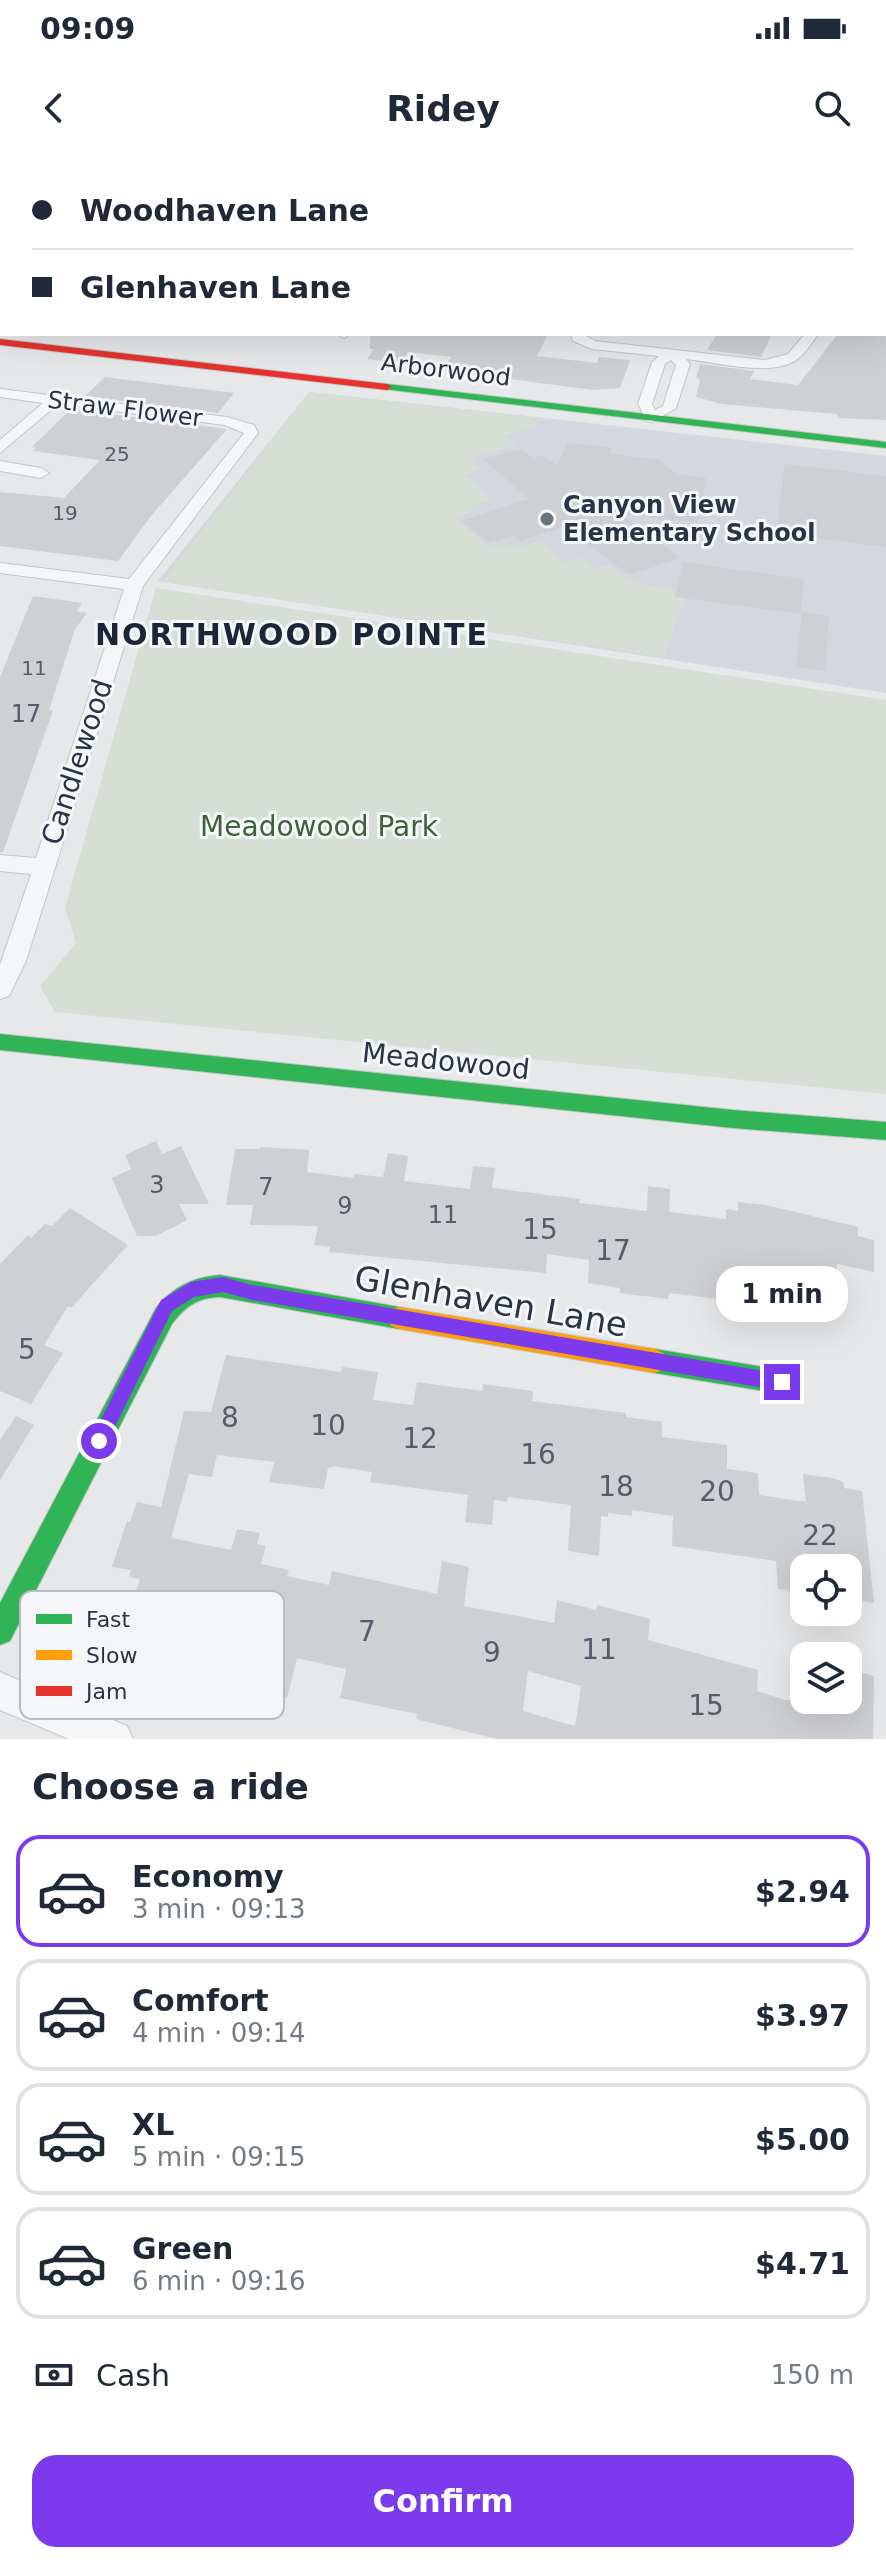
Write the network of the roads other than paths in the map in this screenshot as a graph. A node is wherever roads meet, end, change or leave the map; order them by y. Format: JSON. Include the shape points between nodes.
{"nodes":[{"id":1,"x":578,"y":336,"type":"edge"},
{"id":2,"x":811,"y":336,"type":"edge"},
{"id":3,"x":0,"y":342,"type":"edge"},
{"id":4,"x":672,"y":354,"type":"junction"},
{"id":5,"x":0,"y":393,"type":"edge"},
{"id":6,"x":54,"y":400,"type":"junction"},
{"id":7,"x":652,"y":418,"type":"junction"},
{"id":8,"x":249,"y":428,"type":"joint"},
{"id":9,"x":886,"y":445,"type":"edge"},
{"id":10,"x":0,"y":448,"type":"edge"},
{"id":11,"x":0,"y":466,"type":"edge"},
{"id":12,"x":41,"y":473,"type":"dead end"},
{"id":13,"x":0,"y":568,"type":"edge"},
{"id":14,"x":134,"y":585,"type":"junction"},
{"id":15,"x":0,"y":863,"type":"edge"},
{"id":16,"x":43,"y":867,"type":"junction"},
{"id":17,"x":0,"y":989,"type":"edge"},
{"id":18,"x":0,"y":1042,"type":"edge"},
{"id":19,"x":886,"y":1131,"type":"edge"},
{"id":20,"x":782,"y":1382,"type":"dead end"},
{"id":21,"x":21,"y":1591,"type":"edge"},
{"id":22,"x":20,"y":1593,"type":"edge"},
{"id":23,"x":0,"y":1631,"type":"edge"},
{"id":24,"x":0,"y":1691,"type":"edge"},
{"id":25,"x":20,"y":1699,"type":"edge"},
{"id":26,"x":66,"y":1719,"type":"edge"},
{"id":27,"x":114,"y":1739,"type":"edge"}],
"edges":[{"from":1,"to":4,"type":"street","via":[[592,345]]},
{"from":2,"to":4,"type":"street","via":[[796,357],[781,364]]},
{"from":3,"to":7,"type":"street","name":"Arborwood"},
{"from":4,"to":7,"type":"street","via":[[659,362],[645,404]]},
{"from":4,"to":7,"type":"street","via":[[683,364],[674,393],[669,408]]},
{"from":5,"to":6,"type":"street","name":"Straw Flower"},
{"from":6,"to":8,"type":"street","name":"Straw Flower"},
{"from":6,"to":10,"type":"street"},
{"from":7,"to":9,"type":"street","name":"Arborwood"},
{"from":8,"to":14,"type":"street","name":"Candlewood","via":[[247,440]]},
{"from":11,"to":12,"type":"street"},
{"from":13,"to":14,"type":"street"},
{"from":14,"to":16,"type":"street","name":"Candlewood"},
{"from":15,"to":16,"type":"street"},
{"from":16,"to":17,"type":"street","name":"Candlewood"},
{"from":18,"to":19,"type":"street","name":"Meadowood"},
{"from":20,"to":21,"type":"street","name":"Glenhaven Lane","via":[[223,1284],[191,1290],[167,1306]]},
{"from":22,"to":23,"type":"street","name":"Glenhaven Lane"},
{"from":24,"to":25,"type":"street"},
{"from":26,"to":27,"type":"street"}]}
